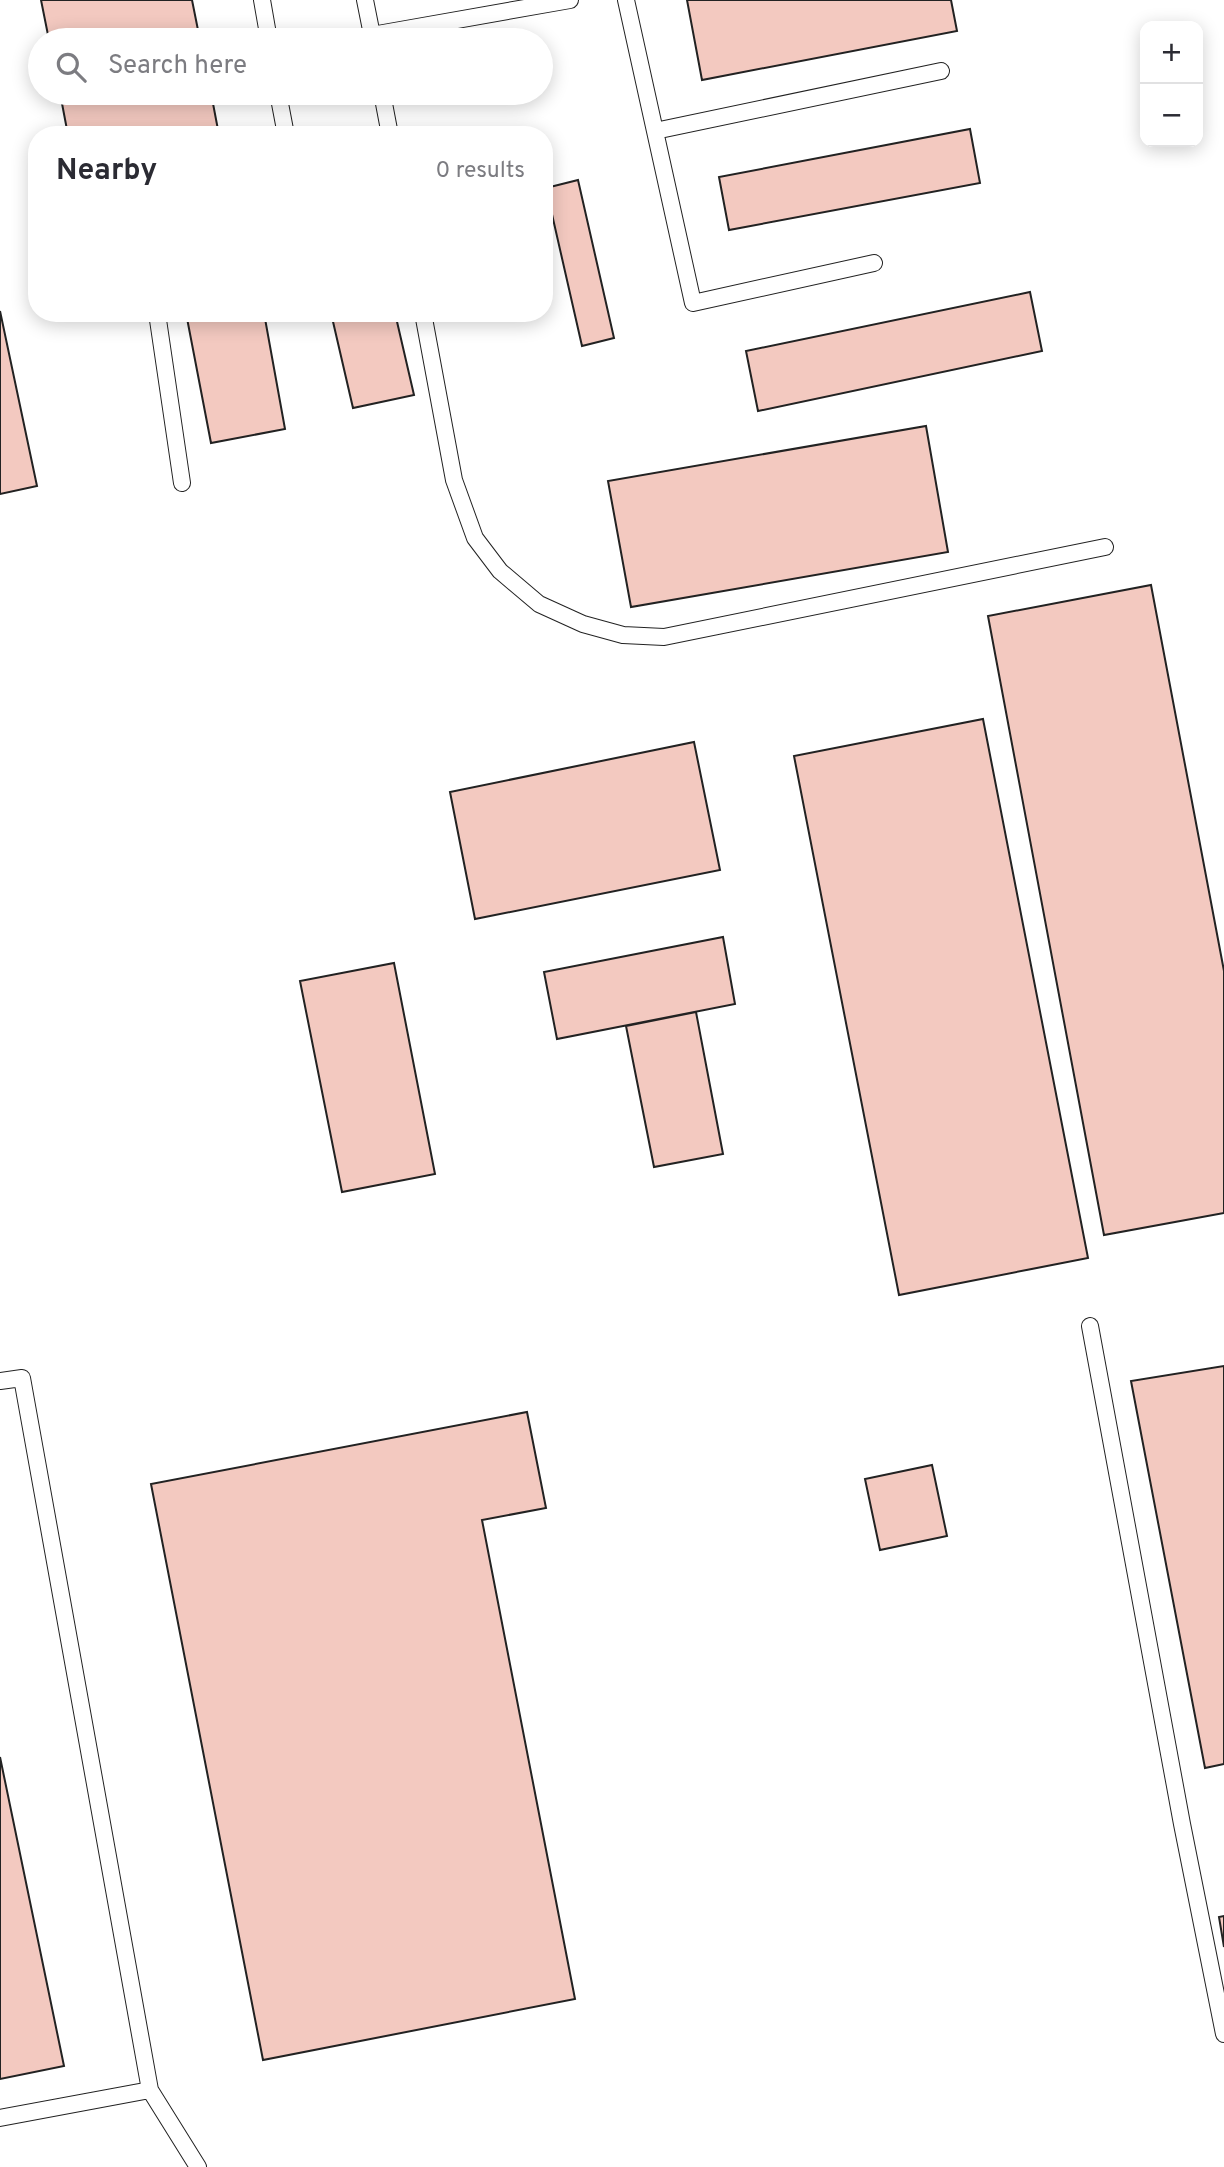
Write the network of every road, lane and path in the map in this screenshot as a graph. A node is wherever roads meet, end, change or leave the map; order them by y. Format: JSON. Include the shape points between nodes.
{"nodes":[{"id":1,"x":262,"y":0,"type":"edge"},
{"id":2,"x":365,"y":0,"type":"edge"},
{"id":3,"x":570,"y":0,"type":"edge"},
{"id":4,"x":626,"y":0,"type":"edge"},
{"id":5,"x":267,"y":28,"type":"edge"},
{"id":6,"x":370,"y":28,"type":"edge"},
{"id":7,"x":424,"y":28,"type":"edge"},
{"id":8,"x":941,"y":71,"type":"dead end"},
{"id":9,"x":280,"y":105,"type":"edge"},
{"id":10,"x":384,"y":105,"type":"edge"},
{"id":11,"x":284,"y":126,"type":"edge"},
{"id":12,"x":388,"y":126,"type":"edge"},
{"id":13,"x":655,"y":131,"type":"junction"},
{"id":14,"x":874,"y":263,"type":"dead end"},
{"id":15,"x":158,"y":322,"type":"edge"},
{"id":16,"x":426,"y":322,"type":"edge"},
{"id":17,"x":182,"y":483,"type":"dead end"},
{"id":18,"x":1105,"y":547,"type":"dead end"},
{"id":19,"x":1090,"y":1326,"type":"dead end"},
{"id":20,"x":0,"y":1381,"type":"edge"},
{"id":21,"x":1224,"y":2034,"type":"edge"},
{"id":22,"x":150,"y":2090,"type":"junction"},
{"id":23,"x":0,"y":2118,"type":"edge"},
{"id":24,"x":198,"y":2167,"type":"edge"}],
"edges":[{"from":1,"to":5,"type":"lane"},
{"from":2,"to":6,"type":"lane"},
{"from":3,"to":7,"type":"lane"},
{"from":4,"to":13,"type":"lane"},
{"from":8,"to":13,"type":"lane"},
{"from":9,"to":11,"type":"lane"},
{"from":10,"to":12,"type":"lane"},
{"from":13,"to":14,"type":"lane","via":[[693,303]]},
{"from":15,"to":17,"type":"lane"},
{"from":16,"to":18,"type":"lane","via":[[454,480],[475,538],[500,571],[539,604],[583,624],[623,635],[664,638]]},
{"from":19,"to":21,"type":"lane"},
{"from":20,"to":22,"type":"lane","via":[[22,1378]]},
{"from":22,"to":23,"type":"lane"},
{"from":22,"to":24,"type":"lane"}]}
